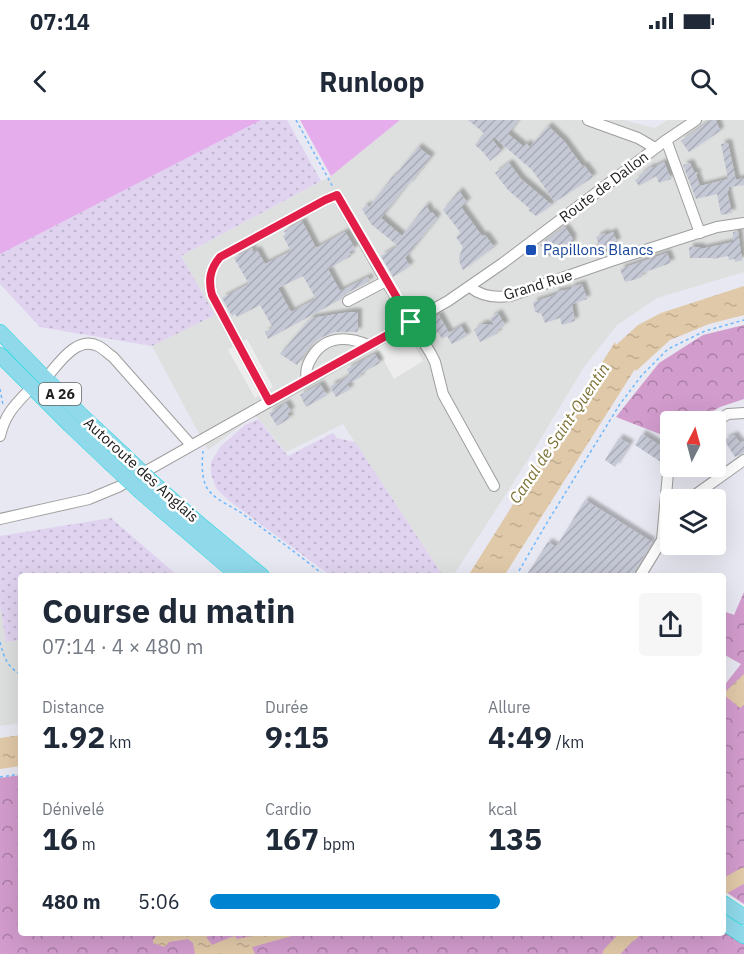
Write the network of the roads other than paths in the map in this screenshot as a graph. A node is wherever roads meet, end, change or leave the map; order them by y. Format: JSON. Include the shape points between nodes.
{"nodes":[{"id":1,"x":588,"y":120,"type":"edge"},
{"id":2,"x":696,"y":120,"type":"edge"},
{"id":3,"x":660,"y":145,"type":"junction"},
{"id":4,"x":744,"y":223,"type":"edge"},
{"id":5,"x":700,"y":233,"type":"junction"},
{"id":6,"x":387,"y":281,"type":"junction"},
{"id":7,"x":470,"y":287,"type":"junction"},
{"id":8,"x":348,"y":302,"type":"dead end"},
{"id":9,"x":411,"y":322,"type":"junction"},
{"id":10,"x":0,"y":332,"type":"edge"},
{"id":11,"x":368,"y":345,"type":"junction"},
{"id":12,"x":0,"y":355,"type":"edge"},
{"id":13,"x":307,"y":380,"type":"junction"},
{"id":14,"x":39,"y":383,"type":"junction"},
{"id":15,"x":269,"y":401,"type":"junction"},
{"id":16,"x":744,"y":413,"type":"edge"},
{"id":17,"x":726,"y":415,"type":"edge"},
{"id":18,"x":0,"y":436,"type":"edge"},
{"id":19,"x":191,"y":445,"type":"junction"},
{"id":20,"x":744,"y":460,"type":"edge"},
{"id":21,"x":494,"y":486,"type":"dead end"},
{"id":22,"x":147,"y":487,"type":"junction"},
{"id":23,"x":703,"y":489,"type":"edge"},
{"id":24,"x":0,"y":519,"type":"edge"},
{"id":25,"x":660,"y":543,"type":"edge"},
{"id":26,"x":236,"y":573,"type":"edge"},
{"id":27,"x":258,"y":573,"type":"edge"},
{"id":28,"x":642,"y":573,"type":"edge"},
{"id":29,"x":726,"y":905,"type":"edge"},
{"id":30,"x":744,"y":917,"type":"edge"},
{"id":31,"x":726,"y":924,"type":"edge"},
{"id":32,"x":744,"y":936,"type":"edge"}],
"edges":[{"from":1,"to":3,"type":"street"},
{"from":2,"to":3,"type":"street","name":"Route de Dallon"},
{"from":3,"to":5,"type":"street","via":[[668,145]]},
{"from":3,"to":7,"type":"street","name":"Route de Dallon"},
{"from":4,"to":5,"type":"street","name":"Grand Rue"},
{"from":5,"to":7,"type":"street","name":"Grand Rue","via":[[510,296],[500,298]]},
{"from":6,"to":8,"type":"street"},
{"from":6,"to":9,"type":"street"},
{"from":6,"to":15,"type":"street","via":[[337,195],[220,257],[209,279],[212,295]]},
{"from":7,"to":9,"type":"street","name":"Route de Dallon"},
{"from":9,"to":11,"type":"street","name":"Route de Dallon"},
{"from":9,"to":21,"type":"street","via":[[435,362],[443,394]]},
{"from":10,"to":14,"type":"highway","name":"Autoroute des Anglais","number":"A 26"},
{"from":11,"to":13,"type":"street","name":"Route de Dallon"},
{"from":11,"to":13,"type":"street","via":[[344,339],[322,345],[308,364]]},
{"from":12,"to":14,"type":"highway","name":"Autoroute des Anglais","number":"A 26"},
{"from":13,"to":15,"type":"street","name":"Route de Dallon"},
{"from":14,"to":18,"type":"street","via":[[9,412]]},
{"from":14,"to":19,"type":"street","via":[[77,346],[98,346],[113,357]]},
{"from":14,"to":22,"type":"highway","name":"Autoroute des Anglais","number":"A 26","bridge":true},
{"from":15,"to":19,"type":"street","name":"Route de Dallon"},
{"from":16,"to":17,"type":"street"},
{"from":19,"to":24,"type":"street","name":"Route de Dallon","via":[[89,499]]},
{"from":20,"to":23,"type":"street"},
{"from":22,"to":26,"type":"highway","name":"Autoroute des Anglais","number":"A 26"},
{"from":22,"to":27,"type":"highway","name":"Autoroute des Anglais","number":"A 26"},
{"from":25,"to":28,"type":"street"},
{"from":29,"to":30,"type":"highway"},
{"from":31,"to":32,"type":"highway"}]}
